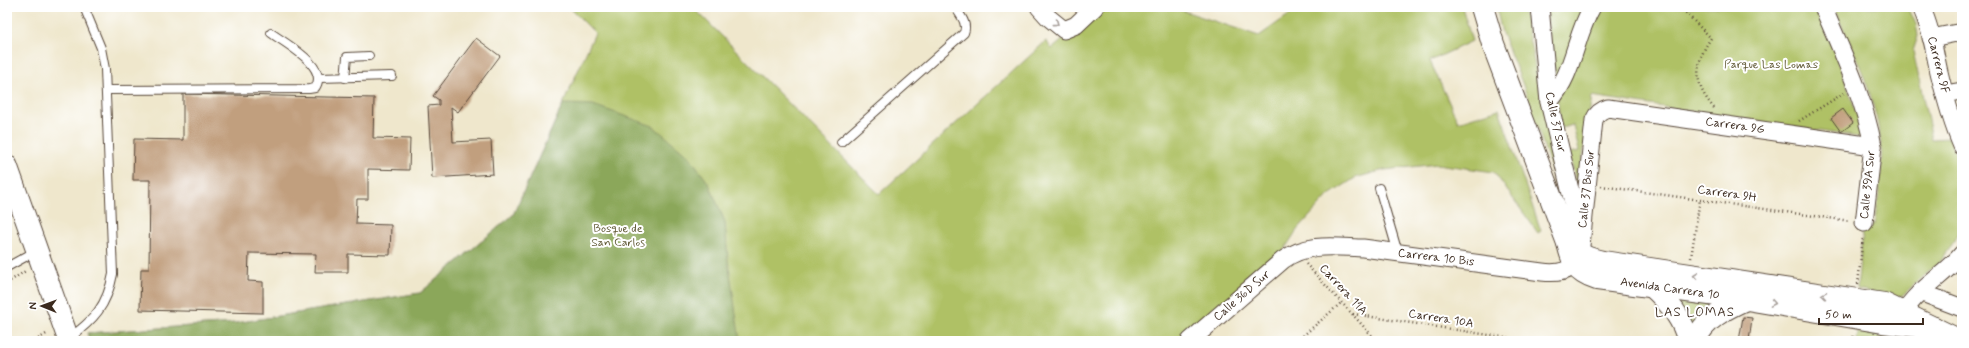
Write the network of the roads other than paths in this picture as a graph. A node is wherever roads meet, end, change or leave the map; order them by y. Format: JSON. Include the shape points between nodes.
{"nodes":[{"id":1,"x":84,"y":7,"type":"edge"},
{"id":2,"x":956,"y":7,"type":"edge"},
{"id":3,"x":1039,"y":7,"type":"edge"},
{"id":4,"x":1095,"y":7,"type":"edge"},
{"id":5,"x":1482,"y":7,"type":"edge"},
{"id":6,"x":1540,"y":7,"type":"edge"},
{"id":7,"x":1592,"y":7,"type":"edge"},
{"id":8,"x":1823,"y":7,"type":"edge"},
{"id":9,"x":1921,"y":7,"type":"edge"},
{"id":10,"x":1962,"y":32,"type":"edge"},
{"id":11,"x":271,"y":33,"type":"dead end"},
{"id":12,"x":1931,"y":38,"type":"junction"},
{"id":13,"x":369,"y":56,"type":"dead end"},
{"id":14,"x":392,"y":76,"type":"dead end"},
{"id":15,"x":319,"y":78,"type":"junction"},
{"id":16,"x":345,"y":78,"type":"junction"},
{"id":17,"x":107,"y":90,"type":"junction"},
{"id":18,"x":1962,"y":91,"type":"edge"},
{"id":19,"x":1945,"y":94,"type":"junction"},
{"id":20,"x":1549,"y":102,"type":"junction"},
{"id":21,"x":1598,"y":113,"type":"joint"},
{"id":22,"x":841,"y":142,"type":"dead end"},
{"id":23,"x":1873,"y":146,"type":"junction"},
{"id":24,"x":1962,"y":146,"type":"edge"},
{"id":25,"x":7,"y":166,"type":"edge"},
{"id":26,"x":1379,"y":188,"type":"dead end"},
{"id":27,"x":1864,"y":222,"type":"road end"},
{"id":28,"x":1576,"y":249,"type":"junction"},
{"id":29,"x":1295,"y":252,"type":"joint"},
{"id":30,"x":1399,"y":254,"type":"junction"},
{"id":31,"x":1962,"y":254,"type":"edge"},
{"id":32,"x":34,"y":259,"type":"junction"},
{"id":33,"x":7,"y":267,"type":"edge"},
{"id":34,"x":1651,"y":286,"type":"junction"},
{"id":35,"x":1920,"y":292,"type":"junction"},
{"id":36,"x":1747,"y":299,"type":"junction"},
{"id":37,"x":1962,"y":308,"type":"edge"},
{"id":38,"x":1900,"y":318,"type":"junction"},
{"id":39,"x":63,"y":338,"type":"edge"},
{"id":40,"x":1190,"y":341,"type":"edge"},
{"id":41,"x":1688,"y":341,"type":"edge"},
{"id":42,"x":1695,"y":341,"type":"edge"},
{"id":43,"x":1960,"y":341,"type":"edge"}],
"edges":[{"from":1,"to":17,"type":"lane","via":[[101,48]]},
{"from":2,"to":22,"type":"lane","via":[[965,23],[964,33]]},
{"from":3,"to":4,"type":"street","one_way":true,"via":[[1064,30],[1076,25]]},
{"from":5,"to":28,"type":"main road","via":[[1493,44]]},
{"from":6,"to":20,"type":"street","name":"Calle 37 Sur"},
{"from":7,"to":20,"type":"street","via":[[1562,86]]},
{"from":8,"to":23,"type":"street","name":"Calle 39A Sur","via":[[1856,86]]},
{"from":9,"to":12,"type":"street","name":"Carrera 9F"},
{"from":10,"to":12,"type":"street"},
{"from":11,"to":15,"type":"lane","via":[[312,63]]},
{"from":12,"to":19,"type":"street","name":"Carrera 9F"},
{"from":13,"to":16,"type":"lane","via":[[347,57]]},
{"from":14,"to":16,"type":"lane"},
{"from":15,"to":16,"type":"lane"},
{"from":15,"to":17,"type":"lane","via":[[315,88],[310,89]]},
{"from":17,"to":39,"type":"lane","via":[[113,274],[103,306],[84,327]]},
{"from":18,"to":19,"type":"street"},
{"from":19,"to":24,"type":"street","name":"Carrera 9F"},
{"from":20,"to":28,"type":"street","name":"Calle 37 Sur"},
{"from":21,"to":23,"type":"street","name":"Carrera 9G","via":[[1608,108]]},
{"from":21,"to":28,"type":"street","name":"Calle 37 Bis Sur","via":[[1594,120]]},
{"from":23,"to":27,"type":"street","name":"Calle 39A Sur"},
{"from":25,"to":32,"type":"street"},
{"from":26,"to":30,"type":"lane"},
{"from":28,"to":30,"type":"street","name":"Carrera 10 Bis","via":[[1566,270],[1552,273]]},
{"from":28,"to":34,"type":"main road","name":"Avenida Carrera 10","via":[[1584,274],[1597,279]]},
{"from":38,"to":28,"type":"main road","name":"Avenida Carrera 10","one_way":true,"via":[[1884,304],[1603,262]]},
{"from":29,"to":30,"type":"street","name":"Carrera 10 Bis","via":[[1306,248],[1336,247]]},
{"from":29,"to":40,"type":"street","name":"Calle 36D Sur"},
{"from":31,"to":35,"type":"street"},
{"from":32,"to":33,"type":"lane"},
{"from":32,"to":39,"type":"street"},
{"from":34,"to":36,"type":"main road","name":"Avenida Carrera 10"},
{"from":34,"to":41,"type":"street","via":[[1672,308]]},
{"from":35,"to":37,"type":"street"},
{"from":35,"to":38,"type":"street"},
{"from":36,"to":38,"type":"main road","name":"Avenida Carrera 10","one_way":true},
{"from":36,"to":42,"type":"street","via":[[1714,317]]},
{"from":38,"to":43,"type":"main road","name":"Avenida Carrera 10","via":[[1934,328]]}]}
